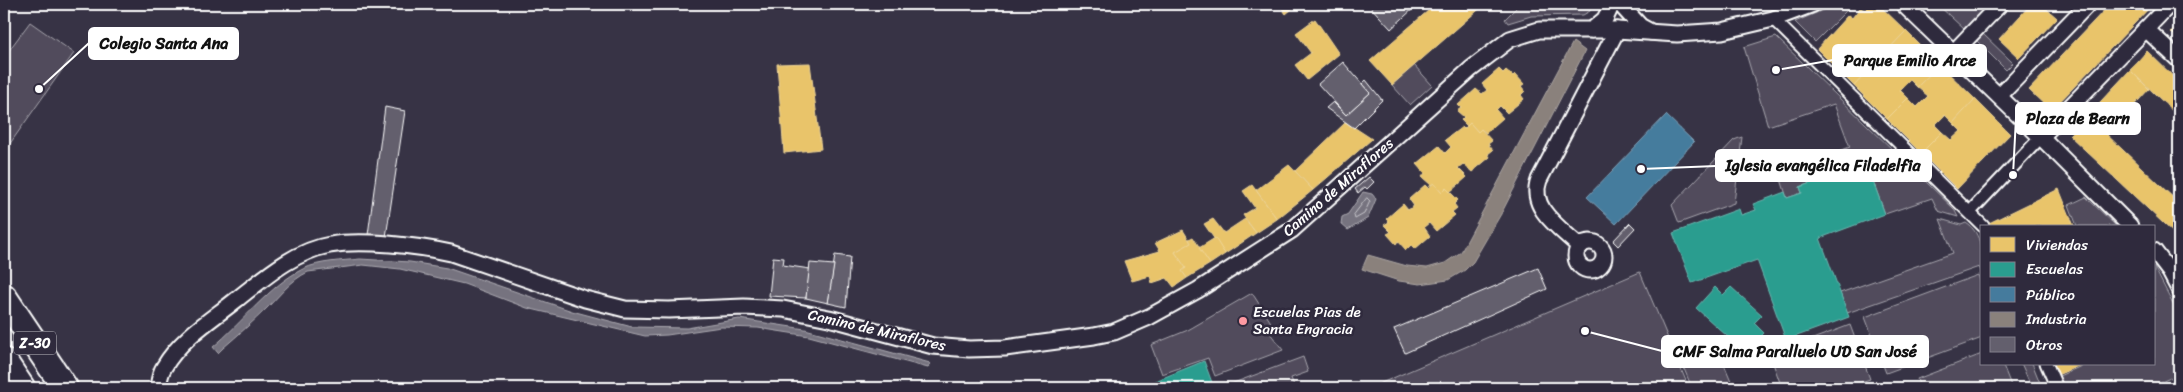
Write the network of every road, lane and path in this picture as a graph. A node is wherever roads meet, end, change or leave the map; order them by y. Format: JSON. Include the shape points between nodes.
{"nodes":[{"id":1,"x":1612,"y":4,"type":"edge"},
{"id":2,"x":1620,"y":4,"type":"edge"},
{"id":3,"x":1813,"y":4,"type":"edge"},
{"id":4,"x":1902,"y":4,"type":"edge"},
{"id":5,"x":2000,"y":4,"type":"edge"},
{"id":6,"x":2088,"y":4,"type":"edge"},
{"id":7,"x":2170,"y":4,"type":"edge"},
{"id":8,"x":1773,"y":20,"type":"junction"},
{"id":9,"x":2146,"y":29,"type":"junction"},
{"id":10,"x":1592,"y":30,"type":"junction"},
{"id":11,"x":1617,"y":30,"type":"junction"},
{"id":12,"x":1651,"y":32,"type":"junction"},
{"id":13,"x":1953,"y":52,"type":"junction"},
{"id":14,"x":2179,"y":60,"type":"edge"},
{"id":15,"x":1999,"y":96,"type":"junction"},
{"id":16,"x":2041,"y":137,"type":"junction"},
{"id":17,"x":1970,"y":212,"type":"junction"},
{"id":18,"x":1982,"y":225,"type":"edge"},
{"id":19,"x":2129,"y":225,"type":"edge"},
{"id":20,"x":1580,"y":247,"type":"dead end"},
{"id":21,"x":2156,"y":254,"type":"edge"},
{"id":22,"x":2179,"y":289,"type":"edge"},
{"id":23,"x":4,"y":297,"type":"edge"},
{"id":24,"x":4,"y":361,"type":"edge"},
{"id":25,"x":2046,"y":364,"type":"edge"},
{"id":26,"x":22,"y":388,"type":"edge"},
{"id":27,"x":65,"y":388,"type":"edge"},
{"id":28,"x":158,"y":388,"type":"edge"},
{"id":29,"x":2057,"y":388,"type":"edge"}],
"edges":[{"from":1,"to":10,"type":"street","via":[[1605,19]]},
{"from":2,"to":12,"type":"street","via":[[1640,26]]},
{"from":3,"to":8,"type":"street","name":"Camino de Miraflores"},
{"from":4,"to":13,"type":"street"},
{"from":5,"to":13,"type":"street"},
{"from":6,"to":15,"type":"street"},
{"from":7,"to":9,"type":"street"},
{"from":8,"to":12,"type":"street","name":"Camino de Miraflores","via":[[1714,32]]},
{"from":8,"to":17,"type":"street"},
{"from":9,"to":14,"type":"street"},
{"from":9,"to":16,"type":"street"},
{"from":10,"to":11,"type":"street","name":"Camino de Miraflores"},
{"from":10,"to":28,"type":"street","name":"Camino de Miraflores","via":[[1539,30],[1510,39],[1471,69],[1299,225],[1198,290],[1114,332],[1005,348],[932,346],[783,309],[625,309],[585,299],[451,253],[348,243],[309,251],[258,282],[196,330],[176,351],[161,372]]},
{"from":11,"to":12,"type":"street","name":"Camino de Miraflores"},
{"from":11,"to":20,"type":"street","via":[[1539,180],[1536,192],[1542,210]]},
{"from":13,"to":15,"type":"street"},
{"from":15,"to":16,"type":"street"},
{"from":16,"to":17,"type":"street"},
{"from":16,"to":19,"type":"street"},
{"from":17,"to":18,"type":"street"},
{"from":21,"to":22,"type":"street"},
{"from":23,"to":27,"type":"highway","number":"Z-30"},
{"from":24,"to":26,"type":"highway","number":"Z-30"},
{"from":25,"to":29,"type":"street"}]}
